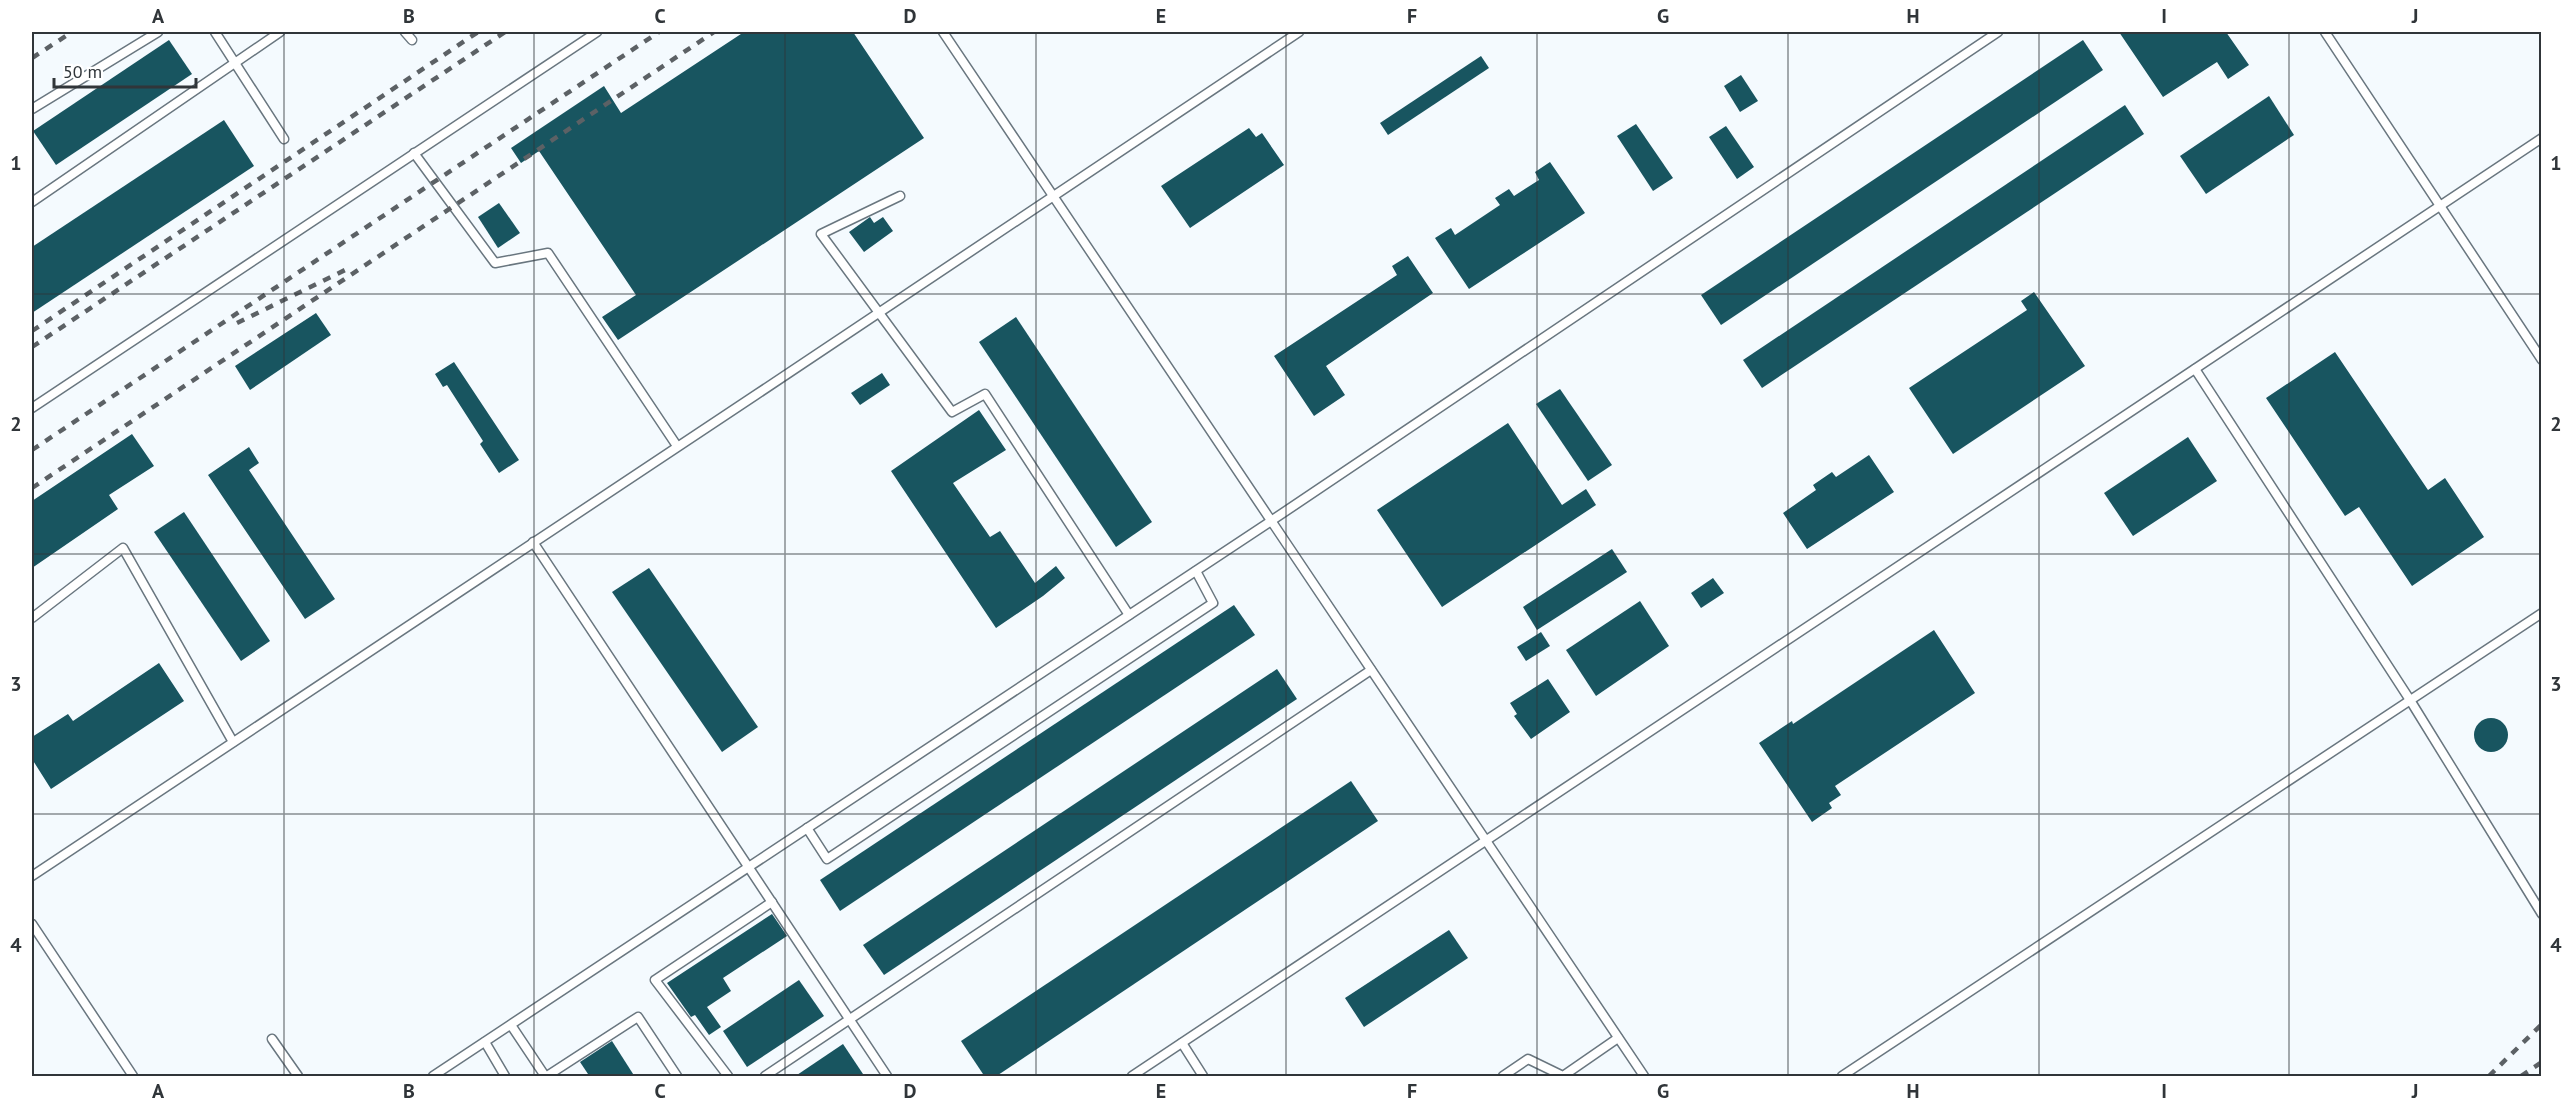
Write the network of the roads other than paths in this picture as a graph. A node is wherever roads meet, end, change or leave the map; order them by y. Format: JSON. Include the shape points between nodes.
{"nodes":[{"id":1,"x":158,"y":32,"type":"edge"},
{"id":2,"x":215,"y":32,"type":"edge"},
{"id":3,"x":280,"y":32,"type":"edge"},
{"id":4,"x":405,"y":32,"type":"edge"},
{"id":5,"x":597,"y":32,"type":"edge"},
{"id":6,"x":943,"y":32,"type":"edge"},
{"id":7,"x":1299,"y":32,"type":"edge"},
{"id":8,"x":1998,"y":32,"type":"edge"},
{"id":9,"x":2325,"y":32,"type":"edge"},
{"id":10,"x":411,"y":40,"type":"dead end"},
{"id":11,"x":234,"y":63,"type":"junction"},
{"id":12,"x":32,"y":109,"type":"edge"},
{"id":13,"x":2541,"y":138,"type":"edge"},
{"id":14,"x":284,"y":139,"type":"dead end"},
{"id":15,"x":414,"y":153,"type":"junction"},
{"id":16,"x":900,"y":196,"type":"dead end"},
{"id":17,"x":1055,"y":196,"type":"junction"},
{"id":18,"x":32,"y":202,"type":"edge"},
{"id":19,"x":2439,"y":206,"type":"junction"},
{"id":20,"x":880,"y":312,"type":"junction"},
{"id":21,"x":2541,"y":360,"type":"edge"},
{"id":22,"x":2195,"y":369,"type":"junction"},
{"id":23,"x":32,"y":408,"type":"edge"},
{"id":24,"x":676,"y":446,"type":"junction"},
{"id":25,"x":1271,"y":521,"type":"junction"},
{"id":26,"x":533,"y":542,"type":"junction"},
{"id":27,"x":1196,"y":571,"type":"junction"},
{"id":28,"x":2541,"y":613,"type":"edge"},
{"id":29,"x":1129,"y":615,"type":"junction"},
{"id":30,"x":32,"y":618,"type":"edge"},
{"id":31,"x":1371,"y":670,"type":"junction"},
{"id":32,"x":2410,"y":700,"type":"junction"},
{"id":33,"x":233,"y":742,"type":"junction"},
{"id":34,"x":807,"y":828,"type":"junction"},
{"id":35,"x":1486,"y":842,"type":"junction"},
{"id":36,"x":748,"y":867,"type":"junction"},
{"id":37,"x":32,"y":876,"type":"edge"},
{"id":38,"x":772,"y":902,"type":"junction"},
{"id":39,"x":2541,"y":914,"type":"edge"},
{"id":40,"x":32,"y":924,"type":"edge"},
{"id":41,"x":849,"y":1020,"type":"junction"},
{"id":42,"x":511,"y":1025,"type":"junction"},
{"id":43,"x":1618,"y":1038,"type":"junction"},
{"id":44,"x":272,"y":1039,"type":"dead end"},
{"id":45,"x":485,"y":1042,"type":"junction"},
{"id":46,"x":1182,"y":1043,"type":"junction"},
{"id":47,"x":133,"y":1077,"type":"edge"},
{"id":48,"x":298,"y":1077,"type":"edge"},
{"id":49,"x":433,"y":1077,"type":"edge"},
{"id":50,"x":505,"y":1077,"type":"edge"},
{"id":51,"x":546,"y":1077,"type":"edge"},
{"id":52,"x":677,"y":1077,"type":"edge"},
{"id":53,"x":728,"y":1077,"type":"edge"},
{"id":54,"x":765,"y":1077,"type":"edge"},
{"id":55,"x":887,"y":1077,"type":"edge"},
{"id":56,"x":1132,"y":1077,"type":"edge"},
{"id":57,"x":1203,"y":1077,"type":"edge"},
{"id":58,"x":1503,"y":1077,"type":"edge"},
{"id":59,"x":1644,"y":1077,"type":"edge"},
{"id":60,"x":1842,"y":1077,"type":"edge"}],
"edges":[{"from":1,"to":12,"type":"lane"},
{"from":2,"to":11,"type":"lane"},
{"from":3,"to":11,"type":"lane"},
{"from":4,"to":10,"type":"lane"},
{"from":5,"to":15,"type":"lane"},
{"from":6,"to":17,"type":"lane"},
{"from":7,"to":17,"type":"lane"},
{"from":8,"to":25,"type":"lane"},
{"from":9,"to":19,"type":"lane"},
{"from":11,"to":14,"type":"lane"},
{"from":11,"to":18,"type":"lane"},
{"from":13,"to":19,"type":"lane"},
{"from":15,"to":23,"type":"lane"},
{"from":15,"to":24,"type":"lane","via":[[495,263],[548,253]]},
{"from":16,"to":20,"type":"lane","via":[[821,234]]},
{"from":17,"to":20,"type":"lane"},
{"from":17,"to":25,"type":"lane"},
{"from":19,"to":21,"type":"lane"},
{"from":19,"to":22,"type":"lane"},
{"from":20,"to":24,"type":"lane"},
{"from":20,"to":29,"type":"lane","via":[[952,412],[985,394]]},
{"from":22,"to":32,"type":"lane"},
{"from":22,"to":35,"type":"lane"},
{"from":24,"to":26,"type":"lane"},
{"from":25,"to":27,"type":"lane"},
{"from":25,"to":31,"type":"lane"},
{"from":26,"to":33,"type":"lane"},
{"from":26,"to":36,"type":"lane"},
{"from":27,"to":29,"type":"lane"},
{"from":27,"to":34,"type":"lane","via":[[1213,603],[827,859]]},
{"from":28,"to":32,"type":"lane"},
{"from":29,"to":34,"type":"lane"},
{"from":30,"to":33,"type":"lane","via":[[123,548]]},
{"from":31,"to":35,"type":"lane"},
{"from":31,"to":41,"type":"lane"},
{"from":32,"to":39,"type":"lane"},
{"from":32,"to":60,"type":"lane"},
{"from":33,"to":37,"type":"lane"},
{"from":34,"to":36,"type":"lane"},
{"from":35,"to":43,"type":"lane"},
{"from":35,"to":46,"type":"lane"},
{"from":36,"to":38,"type":"lane"},
{"from":36,"to":42,"type":"lane"},
{"from":38,"to":41,"type":"lane"},
{"from":38,"to":53,"type":"lane","via":[[655,980]]},
{"from":40,"to":47,"type":"lane"},
{"from":41,"to":54,"type":"lane"},
{"from":41,"to":55,"type":"lane"},
{"from":42,"to":45,"type":"lane"},
{"from":42,"to":51,"type":"lane"},
{"from":43,"to":58,"type":"lane","via":[[1563,1076],[1528,1059]]},
{"from":43,"to":59,"type":"lane"},
{"from":44,"to":48,"type":"lane"},
{"from":45,"to":49,"type":"lane"},
{"from":45,"to":50,"type":"lane"},
{"from":46,"to":56,"type":"lane"},
{"from":46,"to":57,"type":"lane"},
{"from":51,"to":52,"type":"lane","via":[[638,1017]]}]}
